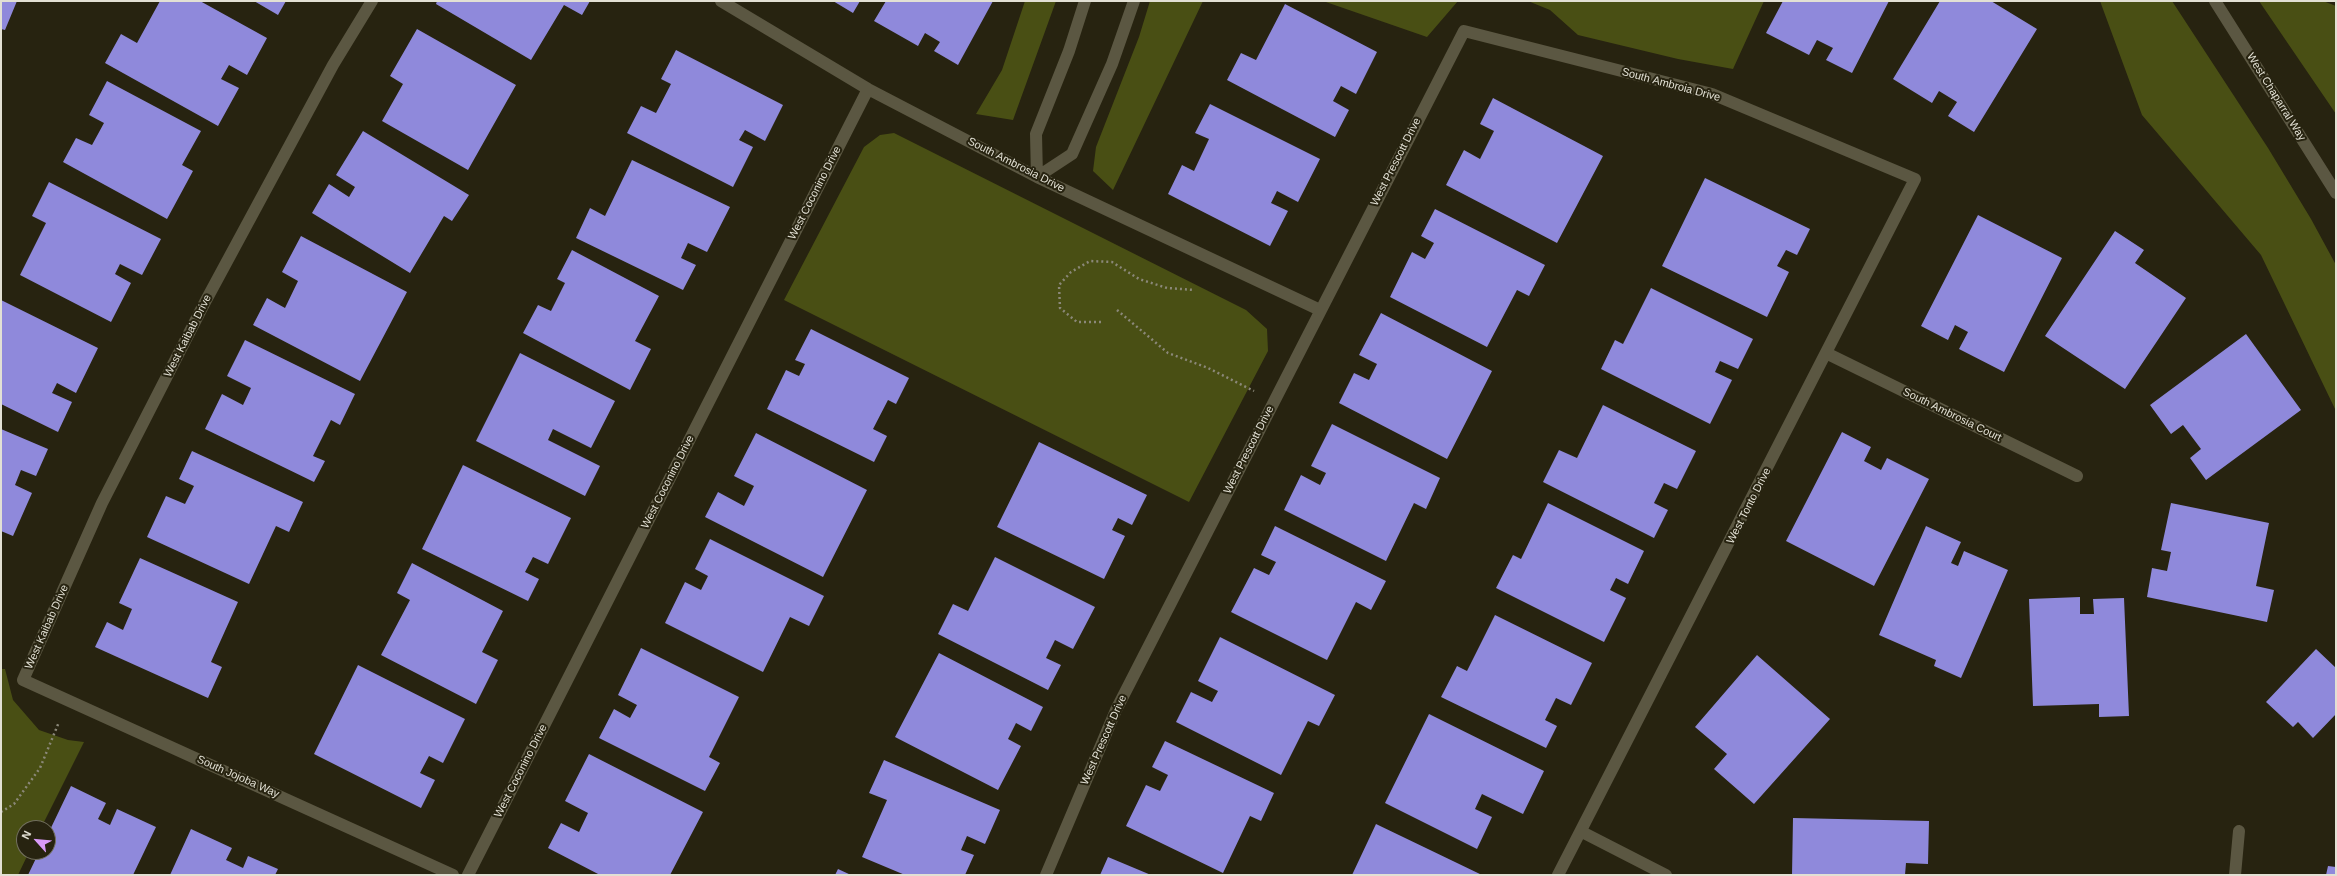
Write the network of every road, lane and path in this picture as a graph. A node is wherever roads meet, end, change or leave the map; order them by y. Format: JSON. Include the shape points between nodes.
{"nodes":[{"id":1,"x":372,"y":1,"type":"edge"},
{"id":2,"x":721,"y":1,"type":"edge"},
{"id":3,"x":1085,"y":1,"type":"edge"},
{"id":4,"x":1134,"y":1,"type":"edge"},
{"id":5,"x":2215,"y":1,"type":"edge"},
{"id":6,"x":1464,"y":30,"type":"joint"},
{"id":7,"x":868,"y":89,"type":"junction"},
{"id":8,"x":1037,"y":177,"type":"junction"},
{"id":9,"x":1915,"y":179,"type":"joint"},
{"id":10,"x":2336,"y":194,"type":"edge"},
{"id":11,"x":1194,"y":290,"type":"dead end"},
{"id":12,"x":1117,"y":310,"type":"dead end"},
{"id":13,"x":1320,"y":310,"type":"junction"},
{"id":14,"x":1101,"y":322,"type":"dead end"},
{"id":15,"x":1826,"y":353,"type":"junction"},
{"id":16,"x":1274,"y":400,"type":"junction"},
{"id":17,"x":2077,"y":476,"type":"dead end"},
{"id":18,"x":23,"y":680,"type":"joint"},
{"id":19,"x":68,"y":700,"type":"junction"},
{"id":20,"x":1,"y":812,"type":"edge"},
{"id":21,"x":2240,"y":831,"type":"dead end"},
{"id":22,"x":1582,"y":832,"type":"junction"},
{"id":23,"x":452,"y":875,"type":"edge"},
{"id":24,"x":468,"y":875,"type":"edge"},
{"id":25,"x":1046,"y":875,"type":"edge"},
{"id":26,"x":1558,"y":875,"type":"edge"},
{"id":27,"x":1666,"y":875,"type":"edge"},
{"id":28,"x":2235,"y":875,"type":"edge"}],
"edges":[{"from":1,"to":18,"type":"street","name":"West Kaibab Drive","via":[[333,65],[204,304],[102,503]]},
{"from":2,"to":7,"type":"street","name":"South Ambrosia Drive"},
{"from":3,"to":8,"type":"street","via":[[1069,52],[1036,134]]},
{"from":4,"to":8,"type":"street","via":[[1112,64],[1072,154]]},
{"from":5,"to":10,"type":"street","name":"West Chaparral Way"},
{"from":6,"to":9,"type":"street","name":"South Ambroia Drive","via":[[1712,94]]},
{"from":6,"to":13,"type":"street","name":"West Prescott Drive"},
{"from":7,"to":8,"type":"street","name":"South Ambrosia Drive"},
{"from":7,"to":24,"type":"street","name":"West Coconino Drive"},
{"from":8,"to":13,"type":"street","name":"South Ambrosia Drive"},
{"from":9,"to":15,"type":"street","name":"West Tonto Drive"},
{"from":11,"to":14,"type":"path","via":[[1167,288],[1139,279],[1112,262],[1090,261],[1071,272],[1059,285],[1060,308],[1077,322]]},
{"from":12,"to":16,"type":"path","via":[[1168,353],[1208,368]]},
{"from":13,"to":16,"type":"street","name":"West Prescott Drive"},
{"from":15,"to":17,"type":"street","name":"South Ambrosia Court"},
{"from":15,"to":22,"type":"street","name":"West Tonto Drive"},
{"from":16,"to":25,"type":"street","name":"West Prescott Drive","via":[[1116,710]]},
{"from":18,"to":19,"type":"street","name":"South Jojoba Way"},
{"from":19,"to":20,"type":"path","via":[[40,768],[14,804]]},
{"from":19,"to":23,"type":"street","name":"South Jojoba Way"},
{"from":21,"to":28,"type":"street"},
{"from":22,"to":26,"type":"street","name":"West Tonto Drive"},
{"from":22,"to":27,"type":"street"}]}
